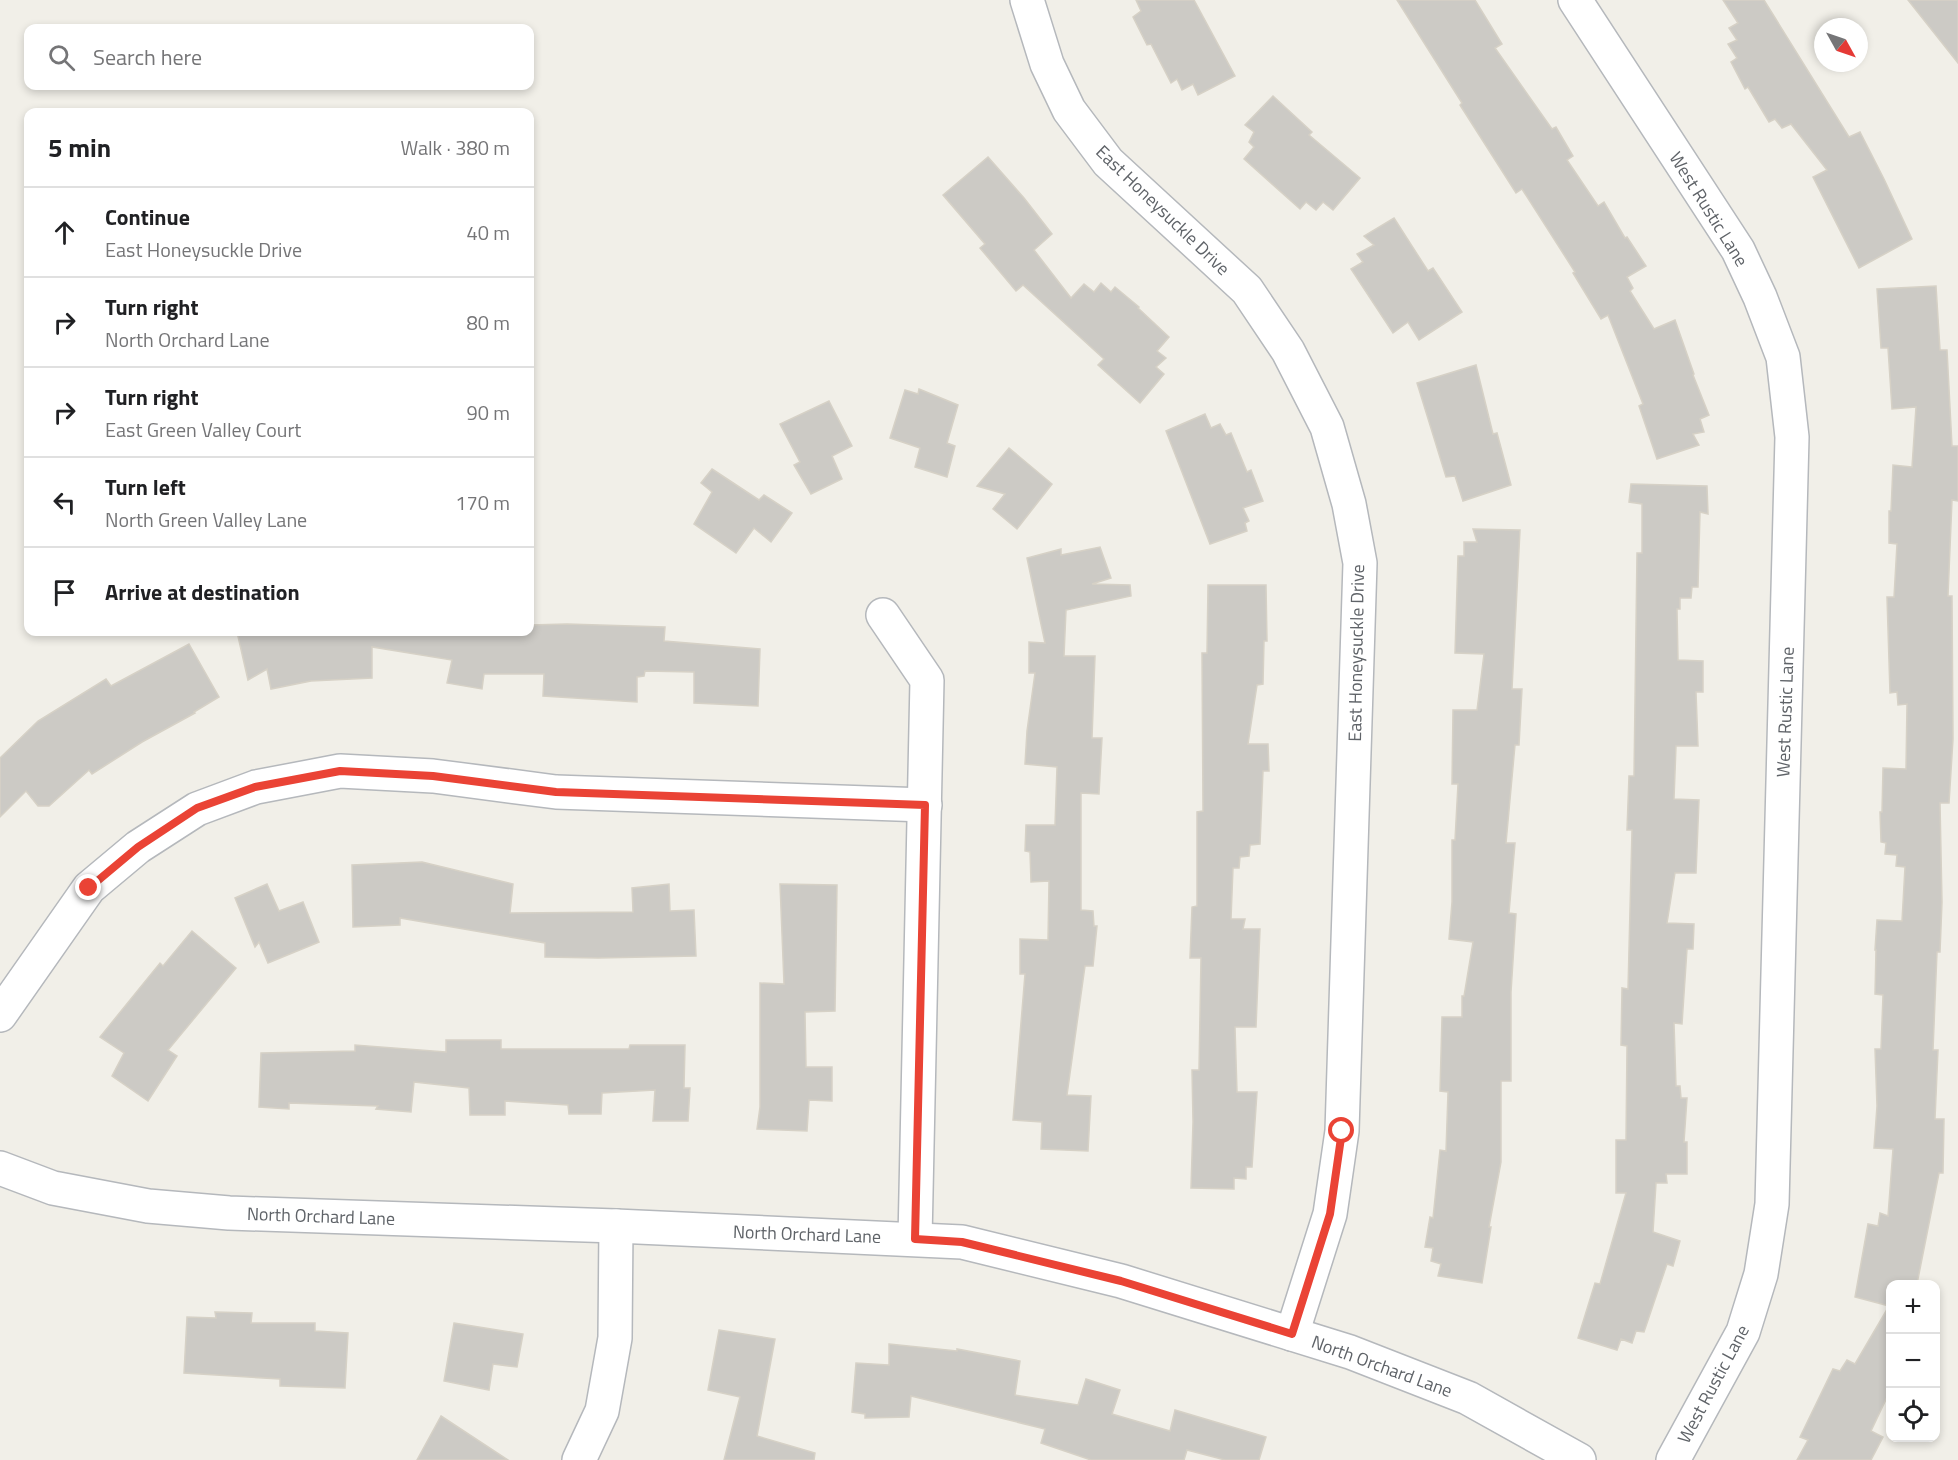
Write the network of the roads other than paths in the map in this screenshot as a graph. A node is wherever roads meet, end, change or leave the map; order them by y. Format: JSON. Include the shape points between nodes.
{"nodes":[{"id":1,"x":1027,"y":0,"type":"edge"},
{"id":2,"x":1575,"y":0,"type":"edge"},
{"id":3,"x":883,"y":615,"type":"dead end"},
{"id":4,"x":925,"y":805,"type":"junction"},
{"id":5,"x":0,"y":1015,"type":"edge"},
{"id":6,"x":0,"y":1168,"type":"edge"},
{"id":7,"x":616,"y":1226,"type":"junction"},
{"id":8,"x":915,"y":1239,"type":"junction"},
{"id":9,"x":1292,"y":1334,"type":"junction"},
{"id":10,"x":1575,"y":1459,"type":"edge"},
{"id":11,"x":579,"y":1460,"type":"edge"},
{"id":12,"x":1673,"y":1460,"type":"edge"}],
"edges":[{"from":1,"to":9,"type":"street","name":"East Honeysuckle Drive","via":[[1047,64],[1069,110],[1095,145],[1108,162],[1246,290],[1288,351],[1327,427],[1349,504],[1360,563],[1342,1131],[1330,1214]]},
{"from":2,"to":12,"type":"street","name":"West Rustic Lane","via":[[1738,250],[1783,357],[1792,437],[1772,1204],[1761,1274],[1743,1332]]},
{"from":3,"to":4,"type":"street","via":[[927,680]]},
{"from":4,"to":5,"type":"street","via":[[556,792],[433,776],[340,771],[255,787],[197,808],[138,847],[89,888]]},
{"from":4,"to":8,"type":"street"},
{"from":6,"to":7,"type":"street","name":"North Orchard Lane","via":[[53,1188],[148,1206],[229,1213]]},
{"from":7,"to":8,"type":"street","name":"North Orchard Lane"},
{"from":7,"to":11,"type":"street","via":[[615,1338],[602,1410]]},
{"from":8,"to":9,"type":"street","name":"North Orchard Lane","via":[[962,1242],[1121,1281]]},
{"from":9,"to":10,"type":"street","name":"North Orchard Lane","via":[[1468,1398]]}]}
